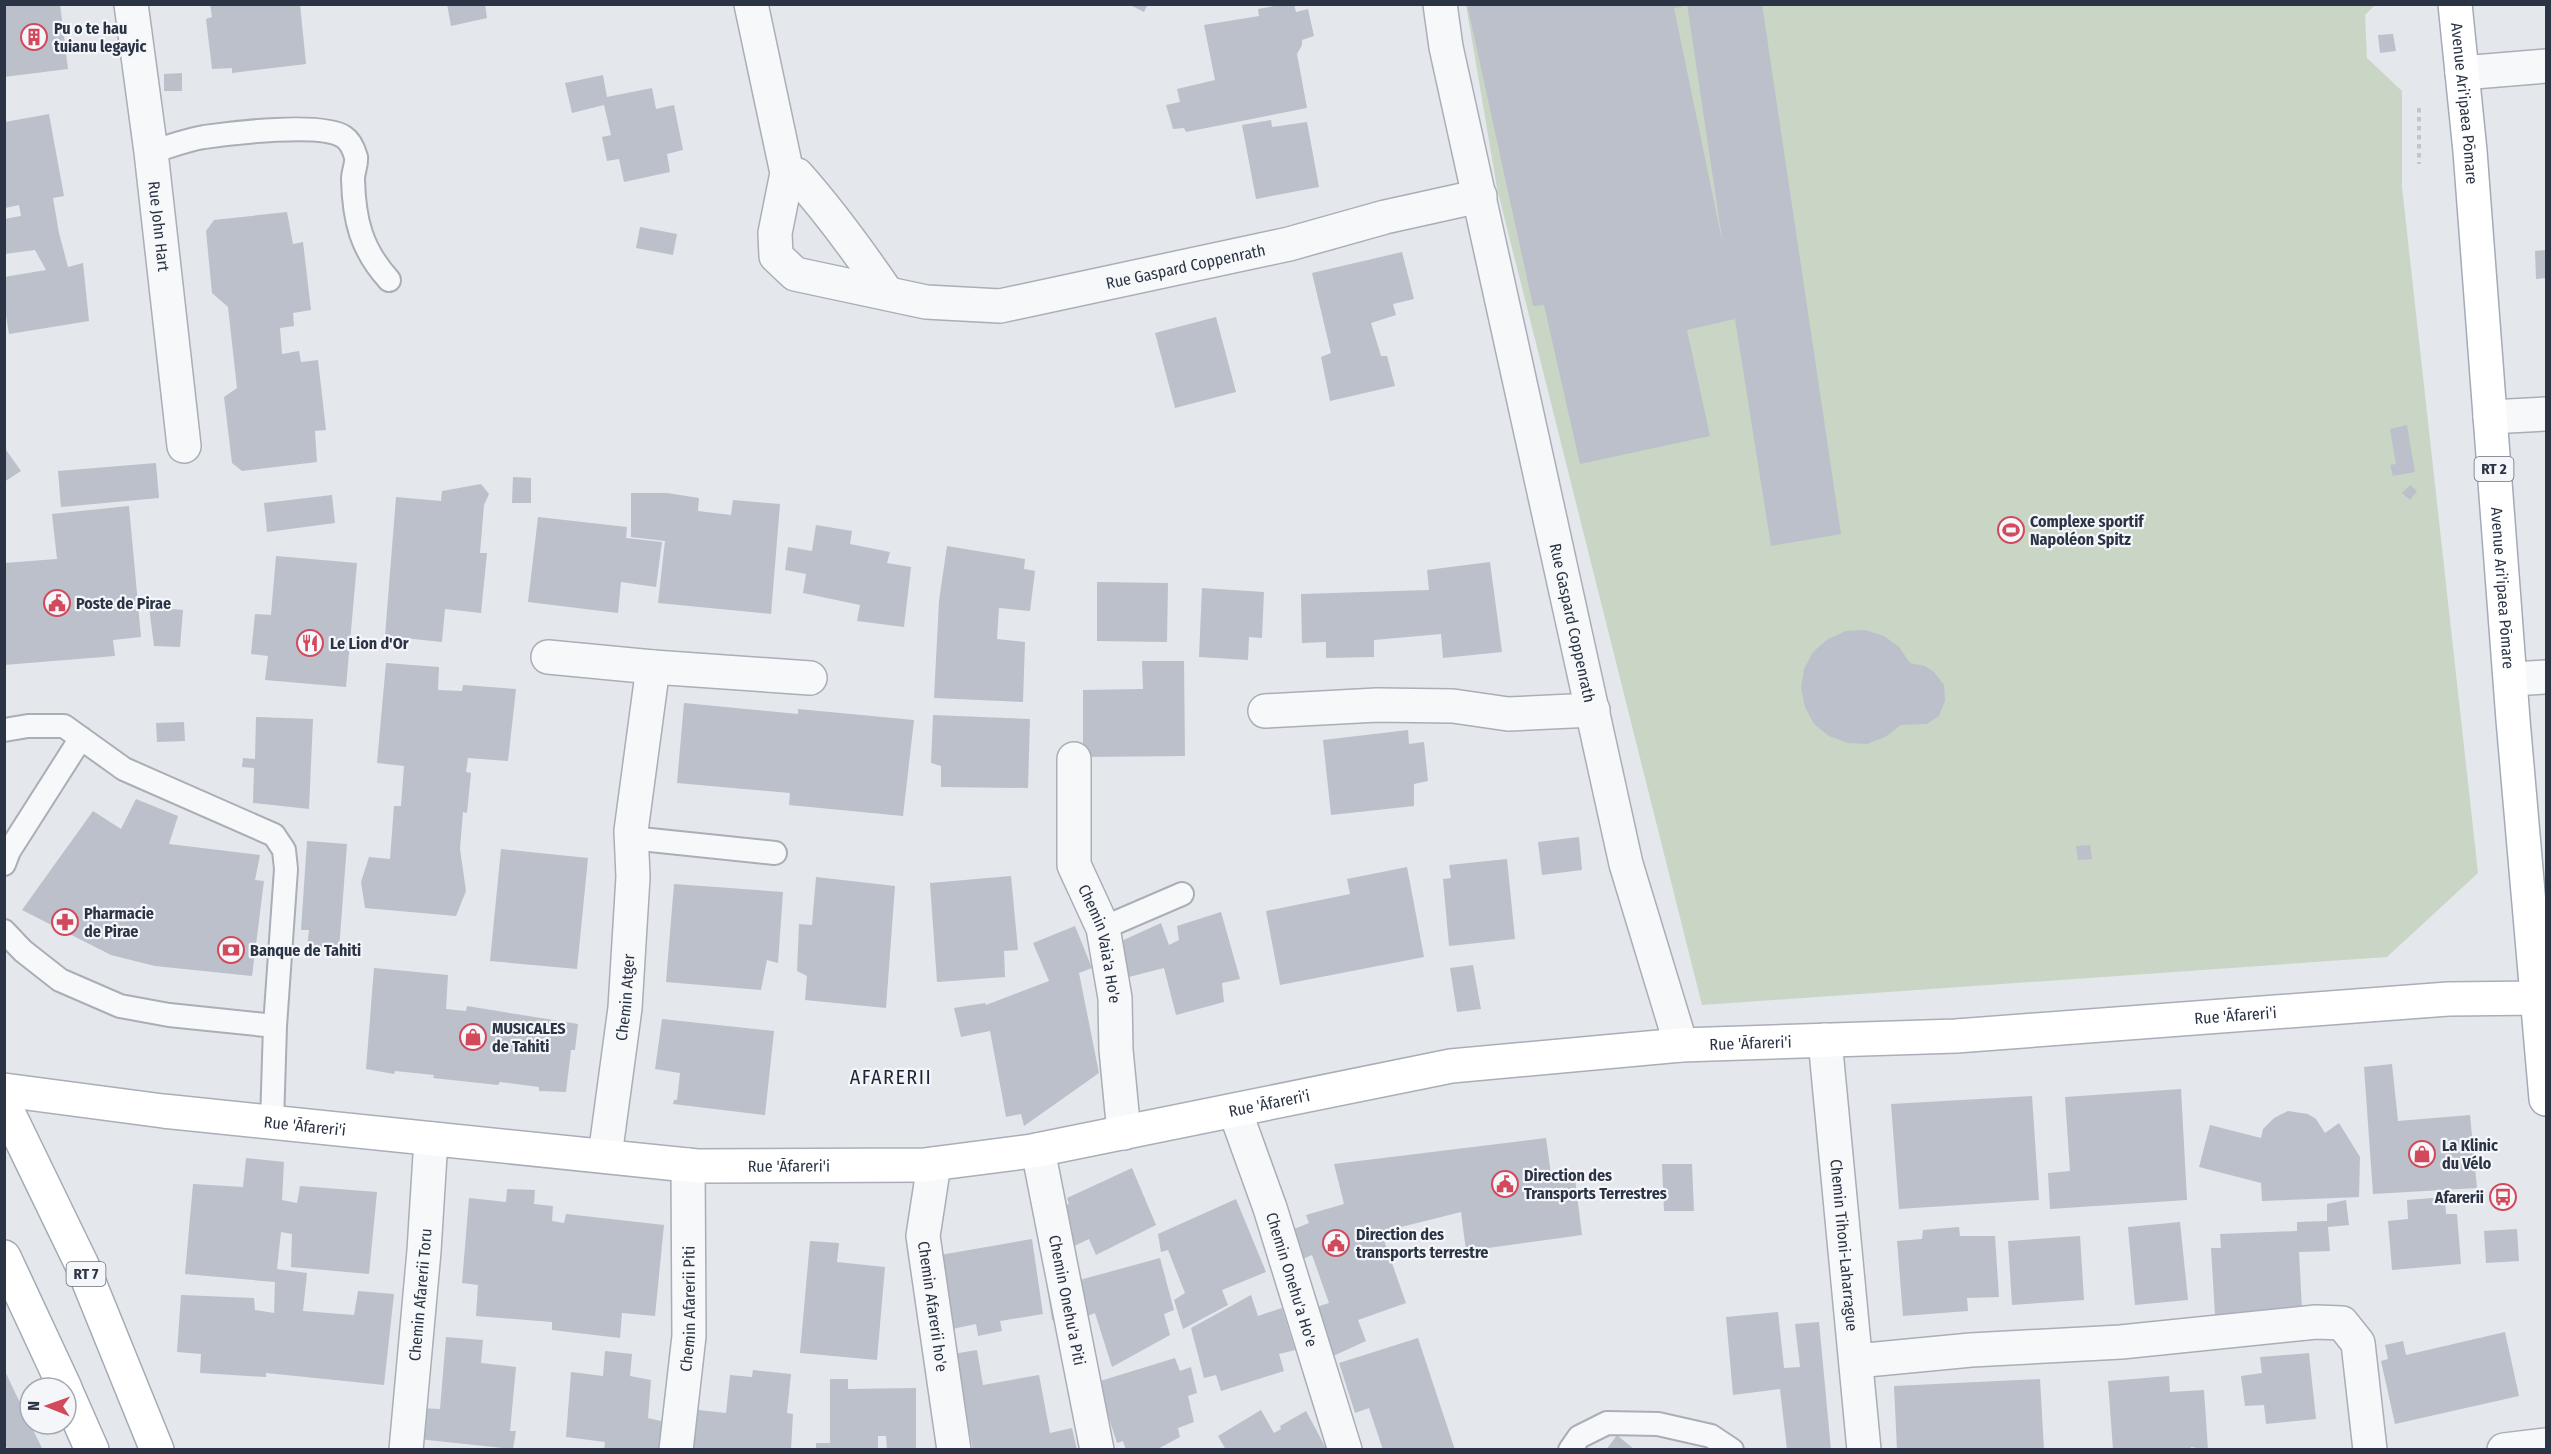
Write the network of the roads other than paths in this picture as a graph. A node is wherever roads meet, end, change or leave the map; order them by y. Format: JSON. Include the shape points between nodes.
{"nodes":[{"id":1,"x":131,"y":4,"type":"edge"},
{"id":2,"x":751,"y":4,"type":"edge"},
{"id":3,"x":1440,"y":4,"type":"edge"},
{"id":4,"x":2455,"y":4,"type":"edge"},
{"id":5,"x":2547,"y":66,"type":"edge"},
{"id":6,"x":2462,"y":73,"type":"junction"},
{"id":7,"x":151,"y":152,"type":"junction"},
{"id":8,"x":787,"y":173,"type":"junction"},
{"id":9,"x":1480,"y":196,"type":"junction"},
{"id":10,"x":388,"y":280,"type":"dead end"},
{"id":11,"x":887,"y":293,"type":"junction"},
{"id":12,"x":2547,"y":414,"type":"edge"},
{"id":13,"x":2490,"y":417,"type":"junction"},
{"id":14,"x":184,"y":446,"type":"dead end"},
{"id":15,"x":548,"y":657,"type":"dead end"},
{"id":16,"x":653,"y":667,"type":"junction"},
{"id":17,"x":2547,"y":677,"type":"edge"},
{"id":18,"x":810,"y":678,"type":"dead end"},
{"id":19,"x":2511,"y":679,"type":"junction"},
{"id":20,"x":1593,"y":710,"type":"junction"},
{"id":21,"x":1265,"y":711,"type":"dead end"},
{"id":22,"x":4,"y":730,"type":"edge"},
{"id":23,"x":81,"y":738,"type":"junction"},
{"id":24,"x":1074,"y":759,"type":"dead end"},
{"id":25,"x":631,"y":838,"type":"junction"},
{"id":26,"x":775,"y":853,"type":"dead end"},
{"id":27,"x":4,"y":864,"type":"edge"},
{"id":28,"x":1182,"y":894,"type":"dead end"},
{"id":29,"x":1103,"y":928,"type":"junction"},
{"id":30,"x":4,"y":930,"type":"edge"},
{"id":31,"x":2542,"y":998,"type":"edge"},
{"id":32,"x":275,"y":1026,"type":"junction"},
{"id":33,"x":1825,"y":1040,"type":"junction"},
{"id":34,"x":1681,"y":1046,"type":"junction"},
{"id":35,"x":4,"y":1090,"type":"edge"},
{"id":36,"x":2547,"y":1099,"type":"edge"},
{"id":37,"x":4,"y":1104,"type":"edge"},
{"id":38,"x":1234,"y":1112,"type":"junction"},
{"id":39,"x":272,"y":1123,"type":"junction"},
{"id":40,"x":1124,"y":1133,"type":"junction"},
{"id":41,"x":431,"y":1139,"type":"junction"},
{"id":42,"x":1038,"y":1150,"type":"junction"},
{"id":43,"x":605,"y":1156,"type":"junction"},
{"id":44,"x":934,"y":1164,"type":"junction"},
{"id":45,"x":688,"y":1165,"type":"junction"},
{"id":46,"x":4,"y":1257,"type":"edge"},
{"id":47,"x":1856,"y":1361,"type":"junction"},
{"id":48,"x":59,"y":1376,"type":"edge"},
{"id":49,"x":78,"y":1418,"type":"edge"},
{"id":50,"x":2547,"y":1444,"type":"edge"},
{"id":51,"x":92,"y":1449,"type":"edge"},
{"id":52,"x":157,"y":1449,"type":"edge"},
{"id":53,"x":406,"y":1449,"type":"edge"},
{"id":54,"x":676,"y":1449,"type":"edge"},
{"id":55,"x":954,"y":1449,"type":"edge"},
{"id":56,"x":1097,"y":1449,"type":"edge"},
{"id":57,"x":1345,"y":1449,"type":"edge"},
{"id":58,"x":1570,"y":1449,"type":"edge"},
{"id":59,"x":1732,"y":1449,"type":"edge"},
{"id":60,"x":1864,"y":1449,"type":"edge"},
{"id":61,"x":2370,"y":1449,"type":"edge"},
{"id":62,"x":2504,"y":1449,"type":"edge"}],
"edges":[{"from":1,"to":7,"type":"street","name":"Rue John Hart"},
{"from":2,"to":8,"type":"street"},
{"from":3,"to":9,"type":"street","name":"Rue Gaspard Coppenrath"},
{"from":4,"to":6,"type":"main road","name":"Avenue Ari'ipaea Pōmare","number":"RT 2"},
{"from":5,"to":6,"type":"street"},
{"from":6,"to":13,"type":"main road","name":"Avenue Ari'ipaea Pōmare","number":"RT 2"},
{"from":7,"to":10,"type":"lane","via":[[202,138],[266,130],[316,130],[344,137],[356,158],[356,221],[372,262]]},
{"from":7,"to":14,"type":"street","name":"Rue John Hart"},
{"from":8,"to":11,"type":"street","via":[[797,175],[824,206]]},
{"from":8,"to":11,"type":"street","name":"Rue Gaspard Coppenrath","via":[[775,233],[776,256],[795,274]]},
{"from":9,"to":11,"type":"street","name":"Rue Gaspard Coppenrath","via":[[1289,244],[1000,306],[927,302]]},
{"from":9,"to":20,"type":"street","name":"Rue Gaspard Coppenrath"},
{"from":12,"to":13,"type":"street"},
{"from":13,"to":19,"type":"main road","name":"Avenue Ari'ipaea Pōmare","number":"RT 2"},
{"from":15,"to":16,"type":"street"},
{"from":16,"to":18,"type":"street"},
{"from":16,"to":25,"type":"street","name":"Chemin Atger"},
{"from":17,"to":19,"type":"street"},
{"from":19,"to":31,"type":"main road","name":"Avenue Ari'ipaea Pōmare","number":"RT 2"},
{"from":20,"to":21,"type":"street","via":[[1508,714],[1453,706],[1377,705]]},
{"from":20,"to":34,"type":"street","name":"Rue Gaspard Coppenrath","via":[[1626,864]]},
{"from":22,"to":23,"type":"lane","via":[[64,726]]},
{"from":23,"to":27,"type":"lane"},
{"from":23,"to":32,"type":"lane","via":[[124,769],[274,836],[284,850]]},
{"from":24,"to":29,"type":"street","name":"Chemin Vaia'a Ho'e","via":[[1074,865]]},
{"from":25,"to":26,"type":"lane"},
{"from":25,"to":43,"type":"street","name":"Chemin Atger","via":[[633,877],[625,1008]]},
{"from":28,"to":29,"type":"lane"},
{"from":29,"to":40,"type":"street","name":"Chemin Vaia'a Ho'e","via":[[1115,998]]},
{"from":30,"to":32,"type":"lane","via":[[23,951],[60,980],[120,1006]]},
{"from":31,"to":33,"type":"main road","name":"Rue 'Āfareri'i","via":[[2448,999],[1968,1035]]},
{"from":31,"to":36,"type":"main road","name":"Avenue Ari'ipaea Pōmare","number":"RT 2"},
{"from":32,"to":39,"type":"lane"},
{"from":33,"to":34,"type":"main road","name":"Rue 'Āfareri'i"},
{"from":33,"to":47,"type":"street","name":"Chemin Tihoni-Laharrague"},
{"from":34,"to":38,"type":"main road","name":"Rue 'Āfareri'i","via":[[1451,1066]]},
{"from":35,"to":39,"type":"main road","name":"Rue 'Āfareri'i"},
{"from":37,"to":52,"type":"main road","number":"RT 7","via":[[82,1265]]},
{"from":38,"to":40,"type":"main road","name":"Rue 'Āfareri'i"},
{"from":38,"to":57,"type":"street","name":"Chemin Onehu'a Ho'e","via":[[1270,1208]]},
{"from":39,"to":41,"type":"main road","name":"Rue 'Āfareri'i"},
{"from":40,"to":42,"type":"main road","name":"Rue 'Āfareri'i"},
{"from":41,"to":43,"type":"main road","name":"Rue 'Āfareri'i"},
{"from":41,"to":53,"type":"street","name":"Chemin Afarerii Toru"},
{"from":42,"to":44,"type":"main road","name":"Rue 'Āfareri'i"},
{"from":42,"to":56,"type":"street","name":"Chemin Onehu'a Piti"},
{"from":43,"to":45,"type":"main road","name":"Rue 'Āfareri'i"},
{"from":44,"to":45,"type":"main road","name":"Rue 'Āfareri'i"},
{"from":44,"to":55,"type":"street","name":"Chemin Afarerii ho'e","via":[[923,1236]]},
{"from":45,"to":54,"type":"street","name":"Chemin Afarerii Piti","via":[[689,1336]]},
{"from":46,"to":48,"type":"main road"},
{"from":47,"to":60,"type":"street","name":"Chemin Tihoni-Laharrague"},
{"from":47,"to":61,"type":"street","via":[[2121,1342],[2316,1322],[2342,1323],[2358,1343]]},
{"from":49,"to":51,"type":"main road"},
{"from":50,"to":62,"type":"street"},
{"from":58,"to":59,"type":"lane","via":[[1580,1437],[1607,1423],[1669,1426],[1711,1436]]}]}
